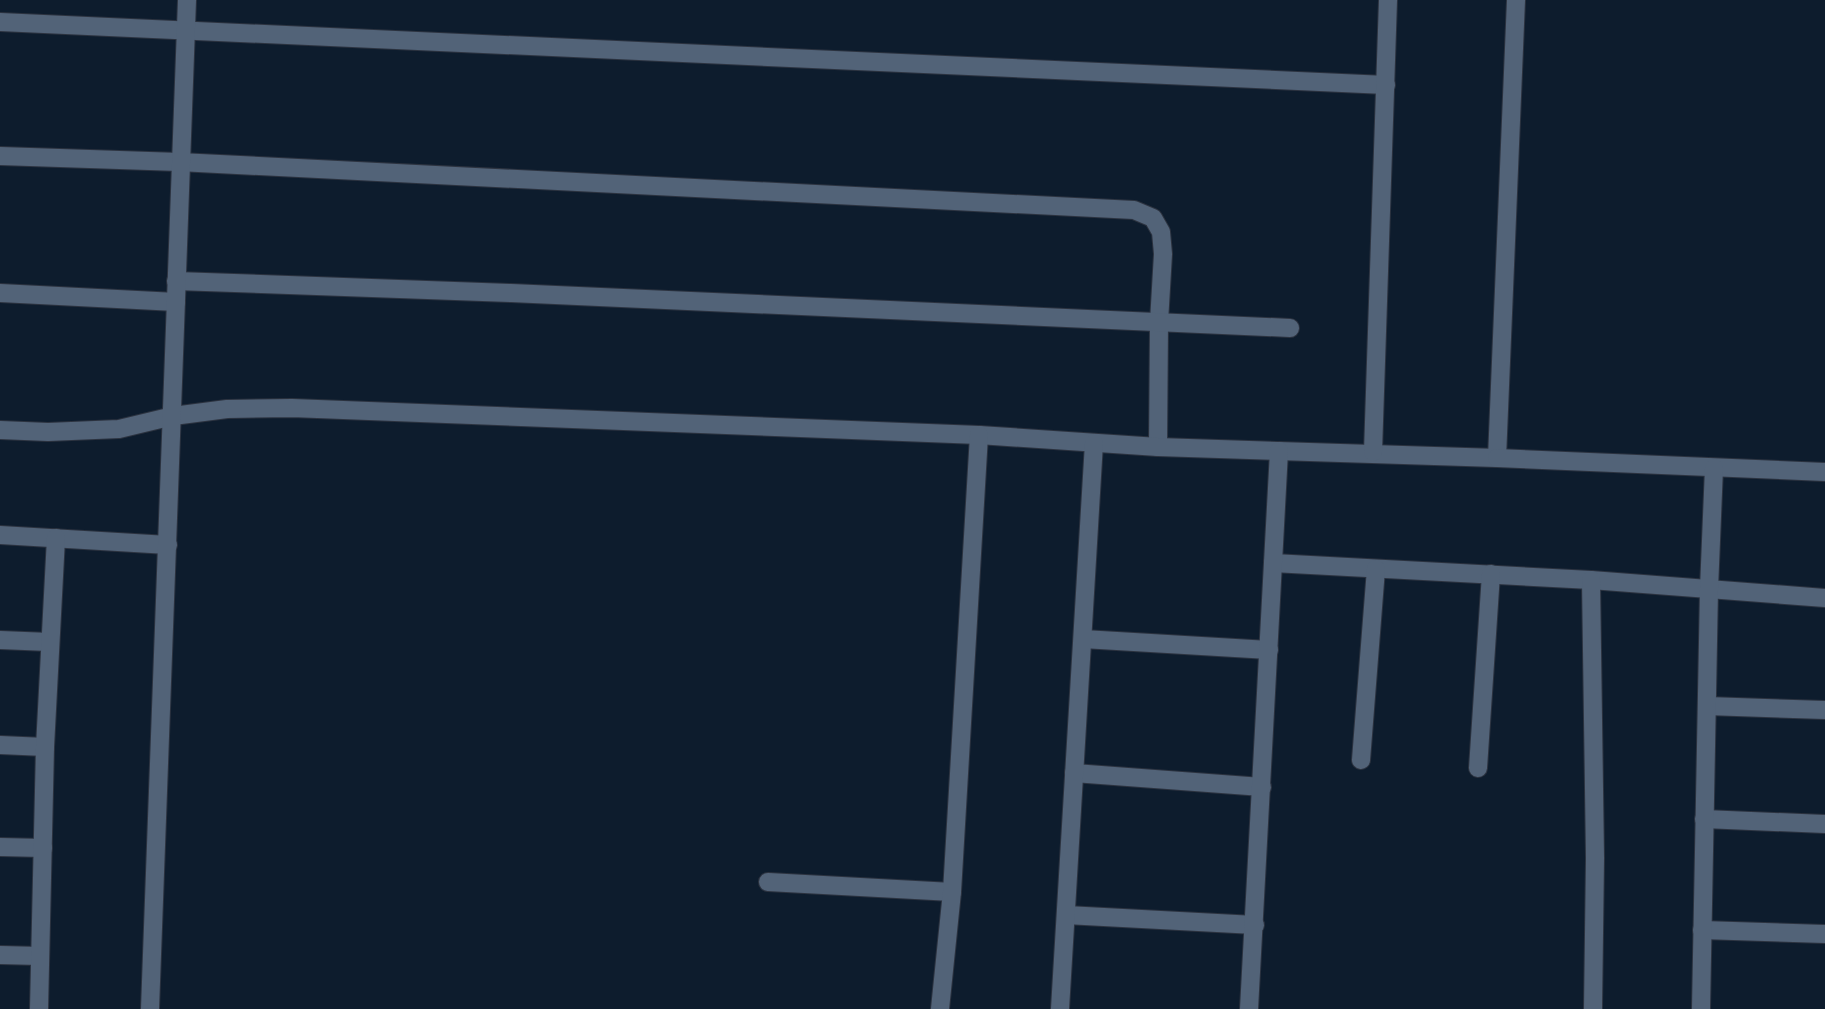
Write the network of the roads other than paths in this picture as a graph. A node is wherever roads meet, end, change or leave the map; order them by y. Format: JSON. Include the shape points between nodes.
{"nodes":[{"id":1,"x":187,"y":0,"type":"edge"},
{"id":2,"x":1388,"y":0,"type":"edge"},
{"id":3,"x":1516,"y":0,"type":"edge"},
{"id":4,"x":0,"y":22,"type":"edge"},
{"id":5,"x":184,"y":28,"type":"junction"},
{"id":6,"x":1386,"y":85,"type":"junction"},
{"id":7,"x":0,"y":156,"type":"edge"},
{"id":8,"x":179,"y":162,"type":"junction"},
{"id":9,"x":176,"y":281,"type":"junction"},
{"id":10,"x":0,"y":293,"type":"edge"},
{"id":11,"x":176,"y":302,"type":"junction"},
{"id":12,"x":1159,"y":322,"type":"junction"},
{"id":13,"x":1290,"y":328,"type":"dead end"},
{"id":14,"x":173,"y":416,"type":"junction"},
{"id":15,"x":0,"y":430,"type":"edge"},
{"id":16,"x":979,"y":435,"type":"junction"},
{"id":17,"x":1094,"y":443,"type":"junction"},
{"id":18,"x":1158,"y":447,"type":"junction"},
{"id":19,"x":1279,"y":451,"type":"junction"},
{"id":20,"x":1373,"y":452,"type":"junction"},
{"id":21,"x":1497,"y":458,"type":"junction"},
{"id":22,"x":1714,"y":468,"type":"junction"},
{"id":23,"x":1825,"y":472,"type":"edge"},
{"id":24,"x":0,"y":535,"type":"edge"},
{"id":25,"x":56,"y":538,"type":"junction"},
{"id":26,"x":168,"y":545,"type":"junction"},
{"id":27,"x":1273,"y":563,"type":"junction"},
{"id":28,"x":1377,"y":568,"type":"junction"},
{"id":29,"x":1491,"y":574,"type":"junction"},
{"id":30,"x":1591,"y":580,"type":"junction"},
{"id":31,"x":1708,"y":589,"type":"junction"},
{"id":32,"x":1825,"y":598,"type":"edge"},
{"id":33,"x":1083,"y":639,"type":"junction"},
{"id":34,"x":0,"y":640,"type":"edge"},
{"id":35,"x":50,"y":642,"type":"junction"},
{"id":36,"x":1269,"y":650,"type":"junction"},
{"id":37,"x":1707,"y":706,"type":"junction"},
{"id":38,"x":1825,"y":710,"type":"edge"},
{"id":39,"x":0,"y":745,"type":"edge"},
{"id":40,"x":45,"y":747,"type":"junction"},
{"id":41,"x":1361,"y":760,"type":"dead end"},
{"id":42,"x":1478,"y":768,"type":"dead end"},
{"id":43,"x":1074,"y":773,"type":"junction"},
{"id":44,"x":1262,"y":787,"type":"junction"},
{"id":45,"x":1704,"y":819,"type":"junction"},
{"id":46,"x":1825,"y":824,"type":"edge"},
{"id":47,"x":0,"y":847,"type":"edge"},
{"id":48,"x":43,"y":848,"type":"junction"},
{"id":49,"x":768,"y":882,"type":"dead end"},
{"id":50,"x":951,"y":892,"type":"junction"},
{"id":51,"x":1066,"y":915,"type":"junction"},
{"id":52,"x":1255,"y":925,"type":"junction"},
{"id":53,"x":1702,"y":930,"type":"junction"},
{"id":54,"x":1825,"y":934,"type":"edge"},
{"id":55,"x":0,"y":955,"type":"edge"},
{"id":56,"x":40,"y":956,"type":"junction"},
{"id":57,"x":39,"y":1009,"type":"edge"},
{"id":58,"x":150,"y":1009,"type":"edge"},
{"id":59,"x":940,"y":1009,"type":"edge"},
{"id":60,"x":1060,"y":1009,"type":"edge"},
{"id":61,"x":1249,"y":1009,"type":"edge"},
{"id":62,"x":1593,"y":1009,"type":"edge"},
{"id":63,"x":1701,"y":1009,"type":"edge"}],
"edges":[{"from":1,"to":5,"type":"street"},
{"from":2,"to":6,"type":"street"},
{"from":3,"to":21,"type":"street"},
{"from":4,"to":5,"type":"street"},
{"from":5,"to":6,"type":"street"},
{"from":5,"to":8,"type":"street"},
{"from":6,"to":20,"type":"street"},
{"from":7,"to":8,"type":"street"},
{"from":8,"to":9,"type":"street"},
{"from":8,"to":12,"type":"street","via":[[1134,210],[1153,218],[1161,232]]},
{"from":9,"to":11,"type":"street"},
{"from":9,"to":12,"type":"street"},
{"from":10,"to":11,"type":"street"},
{"from":11,"to":14,"type":"street"},
{"from":12,"to":13,"type":"street"},
{"from":12,"to":18,"type":"street"},
{"from":14,"to":15,"type":"street","via":[[119,429]]},
{"from":14,"to":16,"type":"street","via":[[227,409],[292,408]]},
{"from":14,"to":26,"type":"street"},
{"from":16,"to":17,"type":"street"},
{"from":16,"to":50,"type":"street"},
{"from":17,"to":18,"type":"street"},
{"from":17,"to":33,"type":"street"},
{"from":18,"to":19,"type":"street"},
{"from":19,"to":20,"type":"street"},
{"from":19,"to":27,"type":"street"},
{"from":20,"to":21,"type":"street"},
{"from":21,"to":22,"type":"street"},
{"from":22,"to":23,"type":"street"},
{"from":22,"to":31,"type":"street"},
{"from":24,"to":25,"type":"street"},
{"from":25,"to":26,"type":"street"},
{"from":25,"to":35,"type":"street"},
{"from":26,"to":58,"type":"street"},
{"from":27,"to":28,"type":"street"},
{"from":27,"to":36,"type":"street"},
{"from":28,"to":29,"type":"street"},
{"from":28,"to":41,"type":"street"},
{"from":29,"to":30,"type":"street"},
{"from":29,"to":42,"type":"street"},
{"from":30,"to":31,"type":"street"},
{"from":30,"to":62,"type":"street"},
{"from":31,"to":32,"type":"street"},
{"from":31,"to":37,"type":"street"},
{"from":33,"to":36,"type":"street"},
{"from":33,"to":43,"type":"street"},
{"from":34,"to":35,"type":"street"},
{"from":35,"to":40,"type":"street"},
{"from":36,"to":44,"type":"street"},
{"from":37,"to":38,"type":"street"},
{"from":37,"to":45,"type":"street"},
{"from":39,"to":40,"type":"street"},
{"from":40,"to":48,"type":"street"},
{"from":43,"to":44,"type":"street"},
{"from":43,"to":51,"type":"street"},
{"from":44,"to":52,"type":"street"},
{"from":45,"to":46,"type":"street"},
{"from":45,"to":53,"type":"street"},
{"from":47,"to":48,"type":"street"},
{"from":48,"to":56,"type":"street"},
{"from":49,"to":50,"type":"street"},
{"from":50,"to":59,"type":"street"},
{"from":51,"to":52,"type":"street"},
{"from":51,"to":60,"type":"street"},
{"from":52,"to":61,"type":"street"},
{"from":53,"to":54,"type":"street"},
{"from":53,"to":63,"type":"street"},
{"from":55,"to":56,"type":"street"},
{"from":56,"to":57,"type":"street"}]}
